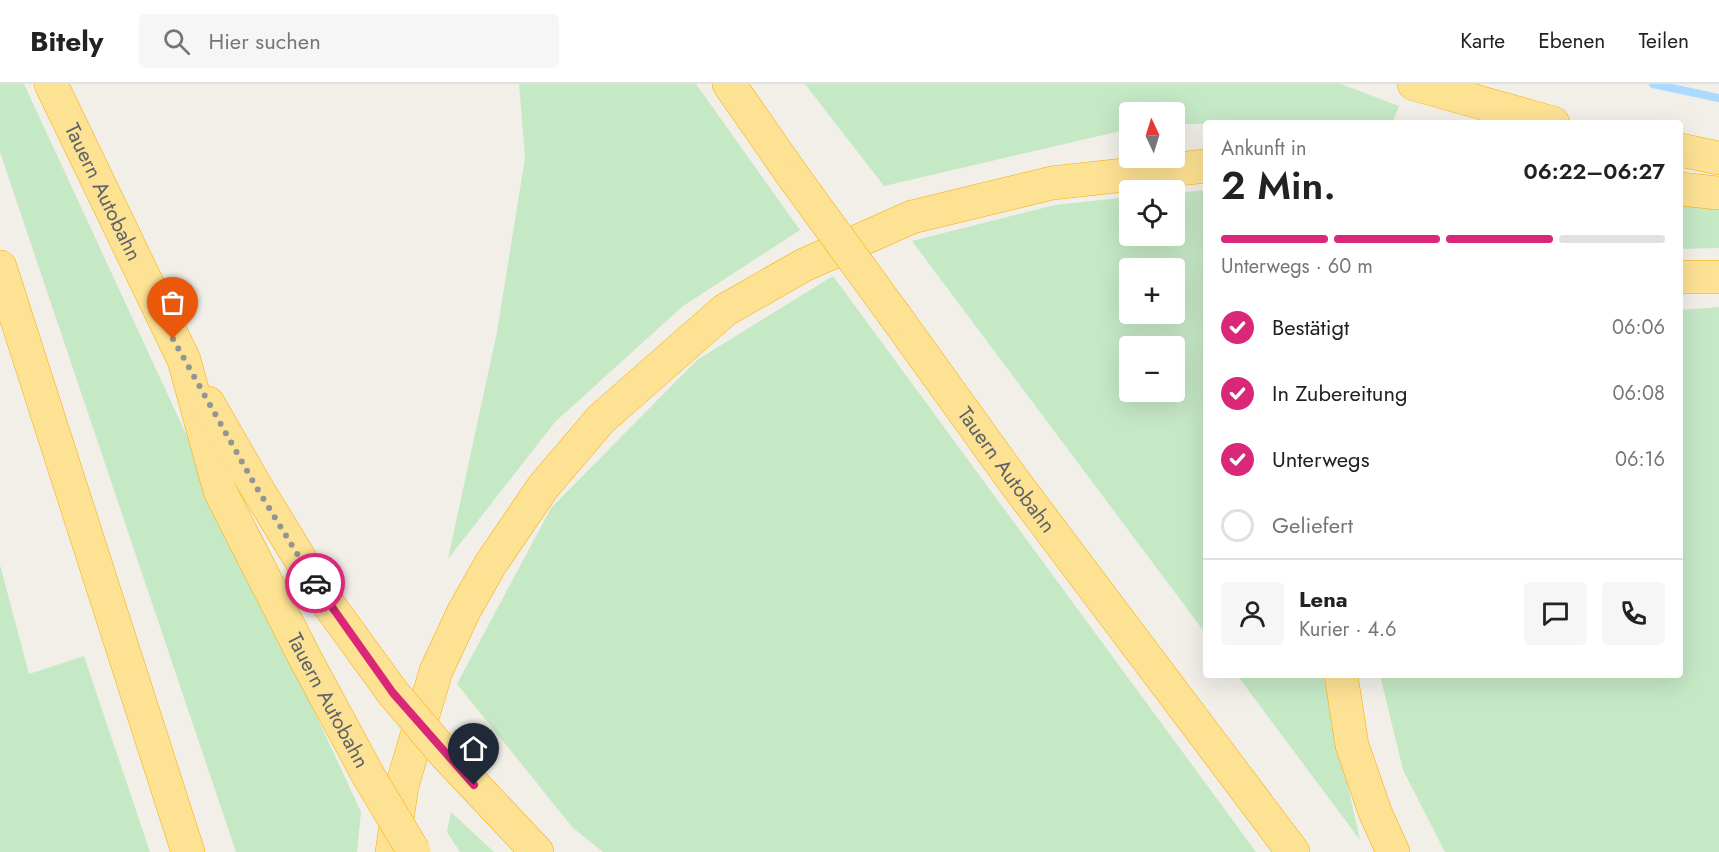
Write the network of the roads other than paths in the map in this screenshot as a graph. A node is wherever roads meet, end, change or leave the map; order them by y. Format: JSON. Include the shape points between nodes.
{"nodes":[{"id":1,"x":51,"y":84,"type":"edge"},
{"id":2,"x":729,"y":84,"type":"edge"},
{"id":3,"x":1414,"y":84,"type":"edge"},
{"id":4,"x":1542,"y":120,"type":"edge"},
{"id":5,"x":1683,"y":151,"type":"edge"},
{"id":6,"x":1719,"y":159,"type":"edge"},
{"id":7,"x":1203,"y":166,"type":"edge"},
{"id":8,"x":1683,"y":189,"type":"edge"},
{"id":9,"x":1719,"y":194,"type":"edge"},
{"id":10,"x":0,"y":267,"type":"edge"},
{"id":11,"x":1683,"y":277,"type":"edge"},
{"id":12,"x":1719,"y":277,"type":"edge"},
{"id":13,"x":6,"y":294,"type":"edge"},
{"id":14,"x":183,"y":360,"type":"junction"},
{"id":15,"x":1341,"y":678,"type":"edge"},
{"id":16,"x":188,"y":852,"type":"edge"},
{"id":17,"x":392,"y":852,"type":"edge"},
{"id":18,"x":414,"y":852,"type":"edge"},
{"id":19,"x":537,"y":852,"type":"edge"},
{"id":20,"x":1293,"y":852,"type":"edge"},
{"id":21,"x":1393,"y":852,"type":"edge"}],
"edges":[{"from":1,"to":14,"type":"highway","name":"Tauern Autobahn"},
{"from":2,"to":20,"type":"highway","name":"Tauern Autobahn","bridge":true,"via":[[1016,484]]},
{"from":3,"to":4,"type":"highway"},
{"from":5,"to":6,"type":"highway"},
{"from":7,"to":17,"type":"highway","via":[[1052,183],[912,217],[804,265],[724,310],[601,419],[543,488],[490,565],[436,671],[402,786]]},
{"from":8,"to":9,"type":"highway"},
{"from":10,"to":13,"type":"highway"},
{"from":11,"to":12,"type":"highway"},
{"from":13,"to":16,"type":"highway"},
{"from":14,"to":18,"type":"highway","name":"Tauern Autobahn","bridge":true,"via":[[220,491],[306,660]]},
{"from":14,"to":19,"type":"highway","bridge":true,"via":[[324,598],[393,693]]},
{"from":15,"to":21,"type":"highway","via":[[1352,745]]}]}
